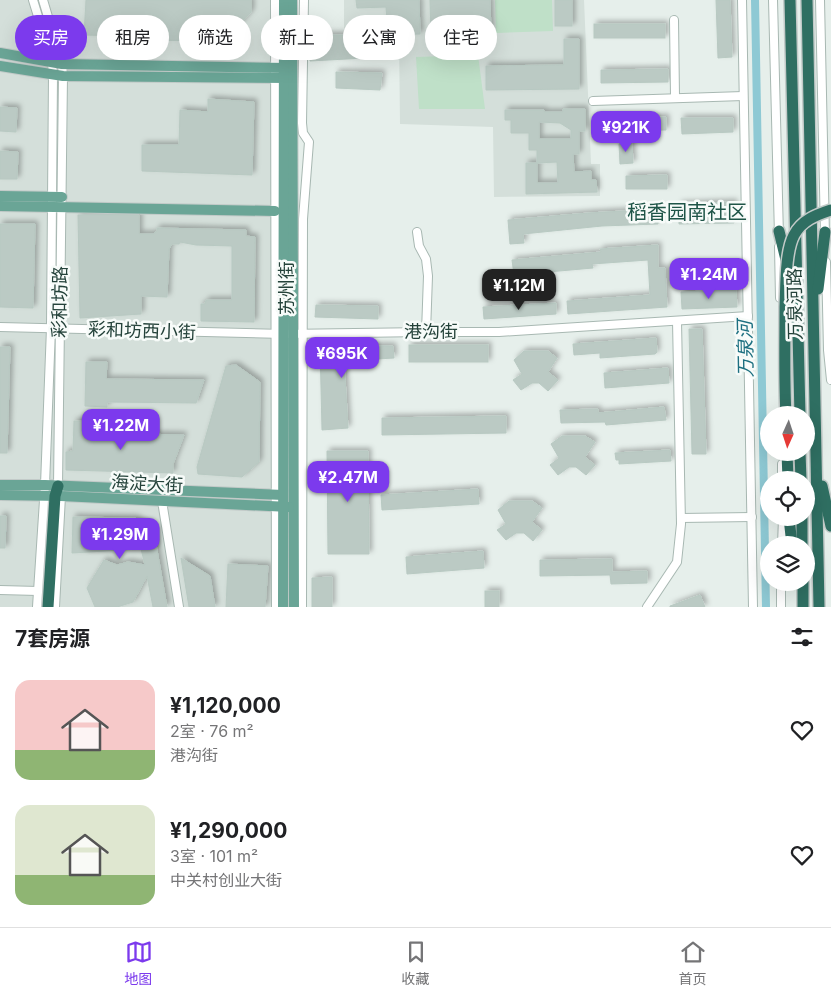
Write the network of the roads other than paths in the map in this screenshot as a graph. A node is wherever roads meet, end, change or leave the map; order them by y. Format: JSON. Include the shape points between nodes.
{"nodes":[{"id":1,"x":33,"y":0,"type":"edge"},
{"id":2,"x":43,"y":0,"type":"edge"},
{"id":3,"x":275,"y":0,"type":"edge"},
{"id":4,"x":284,"y":0,"type":"edge"},
{"id":5,"x":292,"y":0,"type":"edge"},
{"id":6,"x":304,"y":0,"type":"edge"},
{"id":7,"x":742,"y":0,"type":"edge"},
{"id":8,"x":773,"y":0,"type":"edge"},
{"id":9,"x":790,"y":0,"type":"edge"},
{"id":10,"x":807,"y":0,"type":"edge"},
{"id":11,"x":820,"y":0,"type":"edge"},
{"id":12,"x":674,"y":20,"type":"dead end"},
{"id":13,"x":0,"y":53,"type":"edge"},
{"id":14,"x":57,"y":63,"type":"junction"},
{"id":15,"x":0,"y":66,"type":"edge"},
{"id":16,"x":283,"y":73,"type":"junction"},
{"id":17,"x":58,"y":75,"type":"junction"},
{"id":18,"x":743,"y":96,"type":"junction"},
{"id":19,"x":675,"y":97,"type":"junction"},
{"id":20,"x":593,"y":101,"type":"dead end"},
{"id":21,"x":0,"y":196,"type":"edge"},
{"id":22,"x":57,"y":197,"type":"junction"},
{"id":23,"x":0,"y":206,"type":"edge"},
{"id":24,"x":57,"y":208,"type":"junction"},
{"id":25,"x":831,"y":210,"type":"edge"},
{"id":26,"x":275,"y":211,"type":"junction"},
{"id":27,"x":779,"y":231,"type":"junction"},
{"id":28,"x":417,"y":232,"type":"dead end"},
{"id":29,"x":825,"y":232,"type":"junction"},
{"id":30,"x":797,"y":307,"type":"junction"},
{"id":31,"x":748,"y":316,"type":"junction"},
{"id":32,"x":677,"y":321,"type":"junction"},
{"id":33,"x":0,"y":327,"type":"edge"},
{"id":34,"x":51,"y":328,"type":"junction"},
{"id":35,"x":60,"y":329,"type":"junction"},
{"id":36,"x":813,"y":330,"type":"junction"},
{"id":37,"x":426,"y":332,"type":"junction"},
{"id":38,"x":289,"y":334,"type":"junction"},
{"id":39,"x":831,"y":380,"type":"edge"},
{"id":40,"x":782,"y":406,"type":"edge"},
{"id":41,"x":786,"y":406,"type":"edge"},
{"id":42,"x":800,"y":406,"type":"edge"},
{"id":43,"x":816,"y":454,"type":"junction"},
{"id":44,"x":0,"y":485,"type":"edge"},
{"id":45,"x":53,"y":492,"type":"junction"},
{"id":46,"x":0,"y":495,"type":"edge"},
{"id":47,"x":284,"y":495,"type":"junction"},
{"id":48,"x":162,"y":501,"type":"junction"},
{"id":49,"x":284,"y":507,"type":"junction"},
{"id":50,"x":752,"y":517,"type":"junction"},
{"id":51,"x":681,"y":518,"type":"junction"},
{"id":52,"x":831,"y":526,"type":"edge"},
{"id":53,"x":0,"y":590,"type":"edge"},
{"id":54,"x":38,"y":591,"type":"junction"},
{"id":55,"x":781,"y":591,"type":"edge"},
{"id":56,"x":802,"y":591,"type":"edge"},
{"id":57,"x":803,"y":606,"type":"edge"},
{"id":58,"x":37,"y":607,"type":"edge"},
{"id":59,"x":48,"y":607,"type":"edge"},
{"id":60,"x":56,"y":607,"type":"edge"},
{"id":61,"x":179,"y":607,"type":"edge"},
{"id":62,"x":276,"y":607,"type":"edge"},
{"id":63,"x":283,"y":607,"type":"edge"},
{"id":64,"x":294,"y":607,"type":"edge"},
{"id":65,"x":302,"y":607,"type":"edge"},
{"id":66,"x":648,"y":607,"type":"edge"},
{"id":67,"x":753,"y":607,"type":"edge"},
{"id":68,"x":781,"y":607,"type":"edge"},
{"id":69,"x":819,"y":607,"type":"edge"}],
"edges":[{"from":1,"to":14,"type":"street","name":"彩和坊路"},
{"from":2,"to":14,"type":"street","name":"彩和坊路"},
{"from":3,"to":16,"type":"street","name":"苏州街"},
{"from":4,"to":16,"type":"main road","name":"苏州街"},
{"from":5,"to":16,"type":"main road","name":"苏州街"},
{"from":6,"to":38,"type":"street","name":"苏州街","via":[[302,123],[308,142],[303,219]]},
{"from":7,"to":18,"type":"street"},
{"from":8,"to":27,"type":"street","name":"万泉河路"},
{"from":9,"to":30,"type":"highway","name":"万泉河路"},
{"from":10,"to":36,"type":"highway","name":"万泉河路"},
{"from":11,"to":29,"type":"street","name":"万泉河路"},
{"from":12,"to":19,"type":"street"},
{"from":13,"to":14,"type":"main road"},
{"from":14,"to":16,"type":"main road"},
{"from":14,"to":17,"type":"street","name":"彩和坊路"},
{"from":15,"to":17,"type":"main road"},
{"from":16,"to":17,"type":"main road"},
{"from":16,"to":26,"type":"street","name":"苏州街"},
{"from":16,"to":38,"type":"main road","name":"苏州街"},
{"from":17,"to":22,"type":"street","name":"彩和坊路"},
{"from":18,"to":19,"type":"street"},
{"from":18,"to":31,"type":"street"},
{"from":19,"to":20,"type":"street"},
{"from":21,"to":22,"type":"main road"},
{"from":22,"to":24,"type":"street","name":"彩和坊路"},
{"from":23,"to":24,"type":"main road"},
{"from":24,"to":26,"type":"main road"},
{"from":24,"to":34,"type":"street","name":"彩和坊路"},
{"from":24,"to":35,"type":"street","name":"彩和坊路"},
{"from":25,"to":41,"type":"highway","bridge":true,"via":[[806,219],[794,235],[788,257]]},
{"from":26,"to":38,"type":"street","name":"苏州街"},
{"from":27,"to":30,"type":"highway"},
{"from":27,"to":40,"type":"street","name":"万泉河路"},
{"from":28,"to":37,"type":"street","via":[[428,276]]},
{"from":29,"to":36,"type":"highway"},
{"from":29,"to":39,"type":"street","name":"万泉河路"},
{"from":30,"to":42,"type":"highway","name":"万泉河路"},
{"from":31,"to":32,"type":"street","name":"港沟街"},
{"from":31,"to":50,"type":"street"},
{"from":32,"to":37,"type":"street","name":"港沟街","via":[[499,332]]},
{"from":32,"to":51,"type":"street"},
{"from":33,"to":34,"type":"street","name":"彩和坊西小街"},
{"from":34,"to":35,"type":"street","name":"彩和坊西小街"},
{"from":34,"to":45,"type":"street","name":"彩和坊路"},
{"from":35,"to":38,"type":"street","name":"彩和坊西小街"},
{"from":35,"to":45,"type":"street","name":"彩和坊路"},
{"from":36,"to":43,"type":"highway","name":"万泉河路"},
{"from":37,"to":38,"type":"street","name":"港沟街"},
{"from":38,"to":47,"type":"main road","name":"苏州街"},
{"from":38,"to":47,"type":"street","name":"苏州街"},
{"from":38,"to":65,"type":"street","name":"苏州街"},
{"from":43,"to":52,"type":"highway"},
{"from":43,"to":69,"type":"highway","name":"万泉河路"},
{"from":44,"to":45,"type":"main road","name":"海淀大街"},
{"from":45,"to":46,"type":"main road","name":"海淀大街"},
{"from":45,"to":47,"type":"main road","name":"海淀大街"},
{"from":45,"to":48,"type":"main road","name":"海淀大街"},
{"from":45,"to":54,"type":"street","name":"彩和坊路"},
{"from":45,"to":59,"type":"highway"},
{"from":45,"to":60,"type":"street","name":"彩和坊路"},
{"from":47,"to":49,"type":"main road","name":"苏州街"},
{"from":48,"to":49,"type":"main road","name":"海淀大街"},
{"from":48,"to":61,"type":"street"},
{"from":49,"to":62,"type":"street","name":"苏州街"},
{"from":49,"to":63,"type":"main road","name":"苏州街"},
{"from":49,"to":64,"type":"main road","name":"苏州街"},
{"from":50,"to":51,"type":"street"},
{"from":50,"to":67,"type":"street"},
{"from":51,"to":66,"type":"street","via":[[677,562]]},
{"from":53,"to":54,"type":"street"},
{"from":54,"to":58,"type":"street","name":"彩和坊路"},
{"from":55,"to":68,"type":"street"},
{"from":56,"to":57,"type":"highway"}]}
